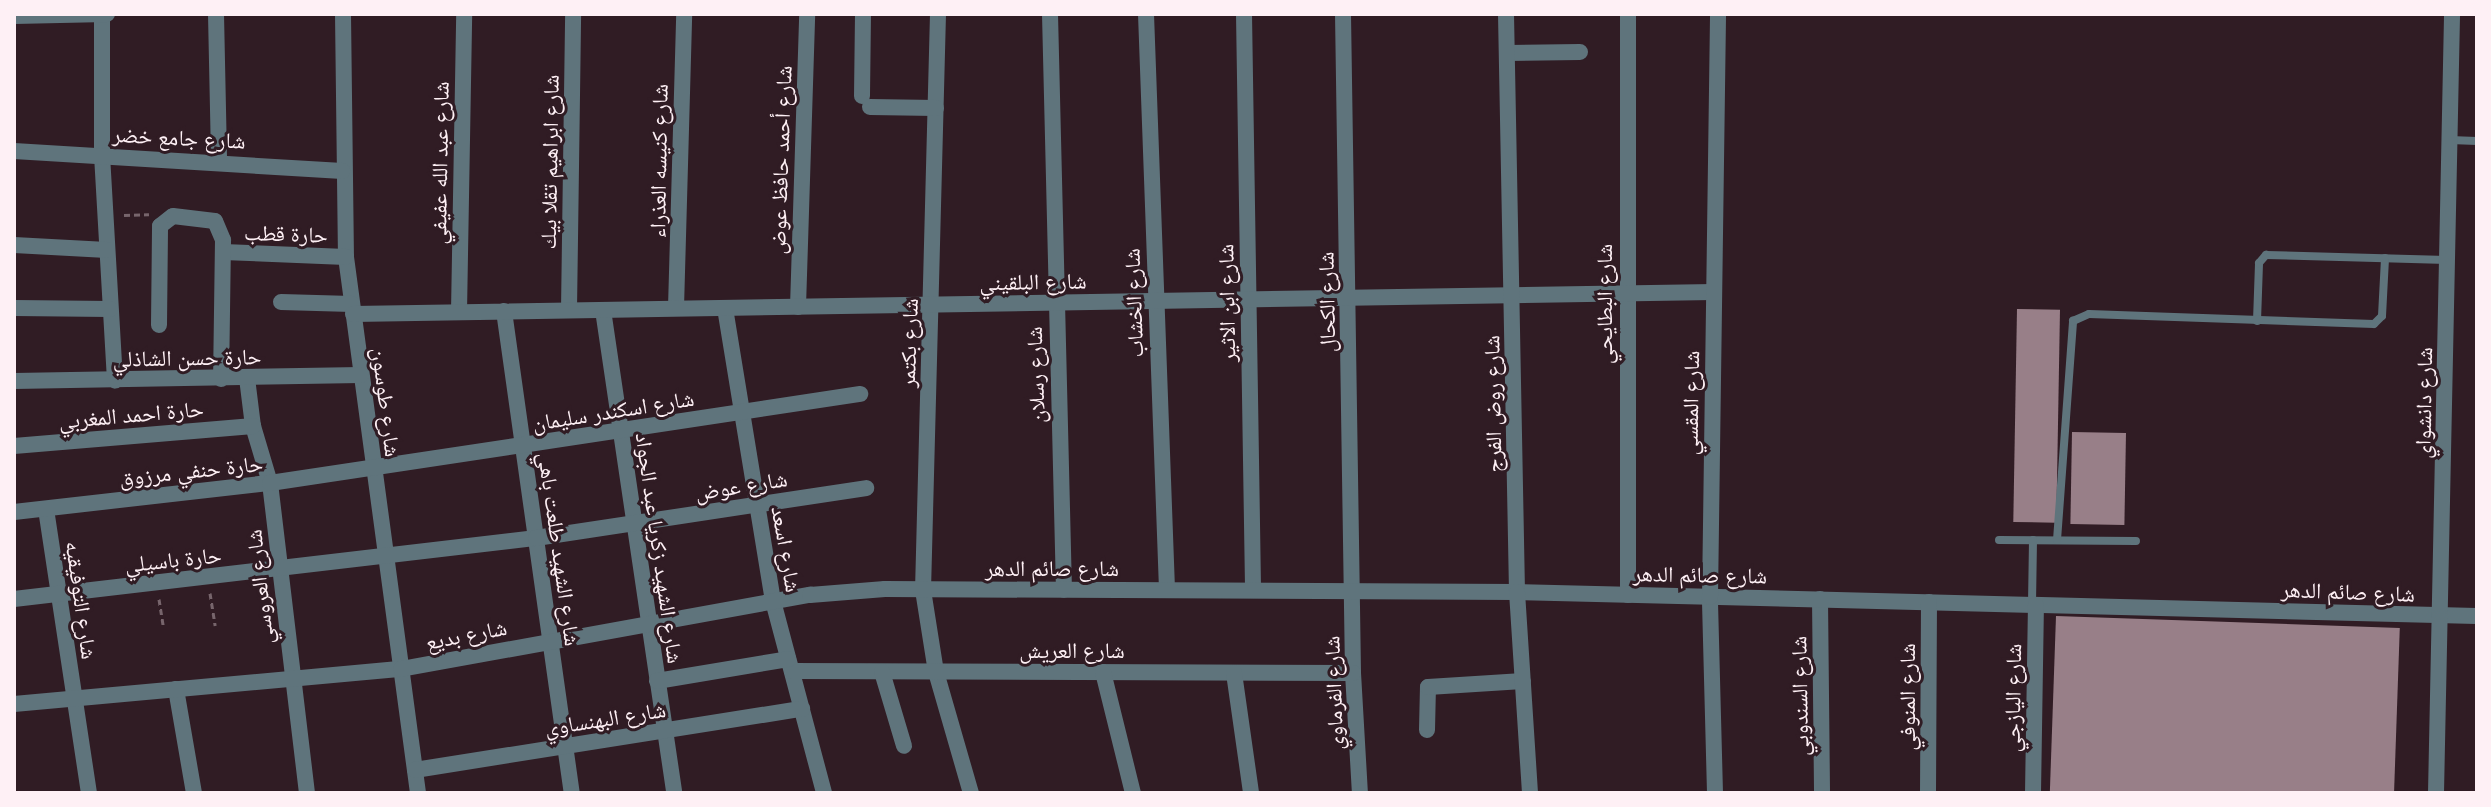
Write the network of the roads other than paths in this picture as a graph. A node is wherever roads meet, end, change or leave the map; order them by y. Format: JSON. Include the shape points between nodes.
{"nodes":[{"id":1,"x":104,"y":14,"type":"edge"},
{"id":2,"x":216,"y":14,"type":"edge"},
{"id":3,"x":343,"y":14,"type":"edge"},
{"id":4,"x":464,"y":14,"type":"edge"},
{"id":5,"x":573,"y":14,"type":"edge"},
{"id":6,"x":684,"y":14,"type":"edge"},
{"id":7,"x":807,"y":14,"type":"edge"},
{"id":8,"x":863,"y":14,"type":"edge"},
{"id":9,"x":938,"y":14,"type":"edge"},
{"id":10,"x":1050,"y":14,"type":"edge"},
{"id":11,"x":1146,"y":14,"type":"edge"},
{"id":12,"x":1244,"y":14,"type":"edge"},
{"id":13,"x":1343,"y":14,"type":"edge"},
{"id":14,"x":1506,"y":14,"type":"edge"},
{"id":15,"x":1628,"y":14,"type":"edge"},
{"id":16,"x":1718,"y":14,"type":"edge"},
{"id":17,"x":2452,"y":14,"type":"edge"},
{"id":18,"x":14,"y":16,"type":"edge"},
{"id":19,"x":1580,"y":52,"type":"dead end"},
{"id":20,"x":1507,"y":53,"type":"junction"},
{"id":21,"x":936,"y":108,"type":"junction"},
{"id":22,"x":2450,"y":140,"type":"junction"},
{"id":23,"x":2477,"y":141,"type":"edge"},
{"id":24,"x":14,"y":151,"type":"edge"},
{"id":25,"x":102,"y":155,"type":"junction"},
{"id":26,"x":219,"y":161,"type":"junction"},
{"id":27,"x":342,"y":171,"type":"junction"},
{"id":28,"x":14,"y":245,"type":"edge"},
{"id":29,"x":107,"y":250,"type":"junction"},
{"id":30,"x":223,"y":252,"type":"junction"},
{"id":31,"x":346,"y":257,"type":"junction"},
{"id":32,"x":2385,"y":258,"type":"junction"},
{"id":33,"x":2447,"y":260,"type":"junction"},
{"id":34,"x":1714,"y":292,"type":"junction"},
{"id":35,"x":1625,"y":293,"type":"junction"},
{"id":36,"x":1512,"y":294,"type":"junction"},
{"id":37,"x":1347,"y":297,"type":"junction"},
{"id":38,"x":1247,"y":299,"type":"junction"},
{"id":39,"x":1154,"y":300,"type":"junction"},
{"id":40,"x":281,"y":302,"type":"dead end"},
{"id":41,"x":1054,"y":302,"type":"junction"},
{"id":42,"x":931,"y":304,"type":"junction"},
{"id":43,"x":798,"y":307,"type":"junction"},
{"id":44,"x":14,"y":308,"type":"edge"},
{"id":45,"x":676,"y":308,"type":"junction"},
{"id":46,"x":725,"y":308,"type":"junction"},
{"id":47,"x":110,"y":309,"type":"junction"},
{"id":48,"x":353,"y":309,"type":"junction"},
{"id":49,"x":569,"y":310,"type":"junction"},
{"id":50,"x":603,"y":310,"type":"junction"},
{"id":51,"x":504,"y":311,"type":"junction"},
{"id":52,"x":459,"y":312,"type":"junction"},
{"id":53,"x":2257,"y":321,"type":"junction"},
{"id":54,"x":159,"y":325,"type":"dead end"},
{"id":55,"x":361,"y":375,"type":"junction"},
{"id":56,"x":247,"y":378,"type":"junction"},
{"id":57,"x":221,"y":379,"type":"junction"},
{"id":58,"x":14,"y":381,"type":"edge"},
{"id":59,"x":115,"y":381,"type":"junction"},
{"id":60,"x":860,"y":394,"type":"dead end"},
{"id":61,"x":742,"y":413,"type":"junction"},
{"id":62,"x":253,"y":426,"type":"junction"},
{"id":63,"x":621,"y":431,"type":"junction"},
{"id":64,"x":14,"y":446,"type":"edge"},
{"id":65,"x":523,"y":446,"type":"junction"},
{"id":66,"x":373,"y":468,"type":"junction"},
{"id":67,"x":270,"y":483,"type":"junction"},
{"id":68,"x":866,"y":488,"type":"dead end"},
{"id":69,"x":758,"y":505,"type":"junction"},
{"id":70,"x":46,"y":509,"type":"junction"},
{"id":71,"x":14,"y":512,"type":"edge"},
{"id":72,"x":634,"y":523,"type":"junction"},
{"id":73,"x":536,"y":538,"type":"junction"},
{"id":74,"x":1999,"y":540,"type":"dead end"},
{"id":75,"x":2033,"y":540,"type":"junction"},
{"id":76,"x":2057,"y":540,"type":"junction"},
{"id":77,"x":2136,"y":541,"type":"dead end"},
{"id":78,"x":385,"y":556,"type":"junction"},
{"id":79,"x":280,"y":569,"type":"junction"},
{"id":80,"x":923,"y":590,"type":"junction"},
{"id":81,"x":1064,"y":590,"type":"junction"},
{"id":82,"x":1167,"y":590,"type":"junction"},
{"id":83,"x":1253,"y":590,"type":"junction"},
{"id":84,"x":1352,"y":590,"type":"junction"},
{"id":85,"x":1517,"y":592,"type":"junction"},
{"id":86,"x":60,"y":594,"type":"junction"},
{"id":87,"x":1628,"y":595,"type":"junction"},
{"id":88,"x":1710,"y":597,"type":"junction"},
{"id":89,"x":14,"y":599,"type":"edge"},
{"id":90,"x":1820,"y":599,"type":"junction"},
{"id":91,"x":773,"y":601,"type":"junction"},
{"id":92,"x":1929,"y":602,"type":"junction"},
{"id":93,"x":2034,"y":604,"type":"junction"},
{"id":94,"x":2440,"y":615,"type":"junction"},
{"id":95,"x":2477,"y":616,"type":"edge"},
{"id":96,"x":649,"y":623,"type":"junction"},
{"id":97,"x":550,"y":640,"type":"junction"},
{"id":98,"x":790,"y":665,"type":"junction"},
{"id":99,"x":401,"y":669,"type":"junction"},
{"id":100,"x":882,"y":672,"type":"junction"},
{"id":101,"x":936,"y":672,"type":"junction"},
{"id":102,"x":1103,"y":672,"type":"junction"},
{"id":103,"x":1234,"y":673,"type":"junction"},
{"id":104,"x":1353,"y":673,"type":"junction"},
{"id":105,"x":291,"y":679,"type":"junction"},
{"id":106,"x":657,"y":681,"type":"junction"},
{"id":107,"x":1523,"y":681,"type":"junction"},
{"id":108,"x":176,"y":689,"type":"junction"},
{"id":109,"x":74,"y":698,"type":"junction"},
{"id":110,"x":14,"y":704,"type":"edge"},
{"id":111,"x":802,"y":709,"type":"junction"},
{"id":112,"x":1427,"y":730,"type":"dead end"},
{"id":113,"x":664,"y":731,"type":"junction"},
{"id":114,"x":565,"y":746,"type":"junction"},
{"id":115,"x":904,"y":746,"type":"dead end"},
{"id":116,"x":415,"y":770,"type":"junction"},
{"id":117,"x":89,"y":793,"type":"edge"},
{"id":118,"x":194,"y":793,"type":"edge"},
{"id":119,"x":307,"y":793,"type":"edge"},
{"id":120,"x":418,"y":793,"type":"edge"},
{"id":121,"x":572,"y":793,"type":"edge"},
{"id":122,"x":674,"y":793,"type":"edge"},
{"id":123,"x":824,"y":793,"type":"edge"},
{"id":124,"x":971,"y":793,"type":"edge"},
{"id":125,"x":1133,"y":793,"type":"edge"},
{"id":126,"x":1251,"y":793,"type":"edge"},
{"id":127,"x":1360,"y":793,"type":"edge"},
{"id":128,"x":1530,"y":793,"type":"edge"},
{"id":129,"x":1715,"y":793,"type":"edge"},
{"id":130,"x":1822,"y":793,"type":"edge"},
{"id":131,"x":1928,"y":793,"type":"edge"},
{"id":132,"x":2033,"y":793,"type":"edge"},
{"id":133,"x":2436,"y":793,"type":"edge"}],
"edges":[{"from":1,"to":18,"type":"street"},
{"from":1,"to":25,"type":"street"},
{"from":2,"to":26,"type":"street"},
{"from":3,"to":27,"type":"street","name":"شارع طوسون"},
{"from":4,"to":52,"type":"street","name":"شارع عبد الله عفيفي"},
{"from":5,"to":49,"type":"street","name":"شارع ابراهيم تقلا بيك"},
{"from":6,"to":45,"type":"street","name":"شارع كنيسه العذراء"},
{"from":7,"to":43,"type":"street","name":"شارع أحمد حافظ عوض"},
{"from":8,"to":21,"type":"street","via":[[866,101]]},
{"from":9,"to":21,"type":"street","name":"شارع بكتمر"},
{"from":10,"to":41,"type":"street","name":"شارع رسلان"},
{"from":11,"to":39,"type":"street","name":"شارع الخشاب"},
{"from":12,"to":38,"type":"street","name":"شارع ابن الاثير"},
{"from":13,"to":37,"type":"street","name":"شارع الكحال"},
{"from":14,"to":20,"type":"street","name":"شارع روض الفرج"},
{"from":15,"to":35,"type":"street","name":"شارع البطايحي"},
{"from":16,"to":34,"type":"street","name":"شارع المقسي"},
{"from":17,"to":22,"type":"street","name":"شارع دانشواي"},
{"from":19,"to":20,"type":"street"},
{"from":20,"to":36,"type":"street","name":"شارع روض الفرج"},
{"from":21,"to":42,"type":"street","name":"شارع بكتمر"},
{"from":22,"to":23,"type":"lane"},
{"from":22,"to":33,"type":"street","name":"شارع دانشواي"},
{"from":24,"to":25,"type":"street","name":"شارع جامع خضر"},
{"from":25,"to":26,"type":"street","name":"شارع جامع خضر"},
{"from":25,"to":29,"type":"street"},
{"from":26,"to":27,"type":"street","name":"شارع جامع خضر"},
{"from":27,"to":31,"type":"street","name":"شارع طوسون"},
{"from":28,"to":29,"type":"street"},
{"from":29,"to":47,"type":"street"},
{"from":30,"to":31,"type":"street","name":"حارة قطب"},
{"from":30,"to":54,"type":"street","via":[[222,229],[215,221],[165,220],[159,235]]},
{"from":30,"to":57,"type":"street"},
{"from":31,"to":48,"type":"street","name":"شارع طوسون"},
{"from":32,"to":33,"type":"lane"},
{"from":32,"to":53,"type":"lane","via":[[2382,316],[2374,324]]},
{"from":32,"to":53,"type":"lane","via":[[2266,255],[2259,263]]},
{"from":33,"to":94,"type":"street","name":"شارع دانشواي"},
{"from":34,"to":35,"type":"street","name":"شارع البلقيني"},
{"from":34,"to":88,"type":"street","name":"شارع المقسي"},
{"from":35,"to":36,"type":"street","name":"شارع البلقيني"},
{"from":35,"to":87,"type":"street","name":"شارع البطايحي"},
{"from":36,"to":37,"type":"street","name":"شارع البلقيني"},
{"from":36,"to":85,"type":"street","name":"شارع روض الفرج"},
{"from":37,"to":38,"type":"street","name":"شارع البلقيني"},
{"from":37,"to":84,"type":"street","name":"شارع الكحال"},
{"from":38,"to":39,"type":"street","name":"شارع البلقيني"},
{"from":38,"to":83,"type":"street","name":"شارع ابن الاثير"},
{"from":39,"to":41,"type":"street","name":"شارع البلقيني"},
{"from":39,"to":82,"type":"street","name":"شارع الخشاب"},
{"from":40,"to":48,"type":"street","name":"شارع البلقيني"},
{"from":41,"to":42,"type":"street","name":"شارع البلقيني"},
{"from":41,"to":81,"type":"street","name":"شارع رسلان"},
{"from":42,"to":43,"type":"street","name":"شارع البلقيني"},
{"from":42,"to":80,"type":"street","name":"شارع بكتمر"},
{"from":43,"to":46,"type":"street","name":"شارع البلقيني"},
{"from":44,"to":47,"type":"street"},
{"from":45,"to":46,"type":"street","name":"شارع البلقيني"},
{"from":45,"to":50,"type":"street","name":"شارع البلقيني"},
{"from":46,"to":61,"type":"street","name":"شارع اسعد"},
{"from":47,"to":59,"type":"street"},
{"from":48,"to":52,"type":"street","name":"شارع البلقيني"},
{"from":48,"to":55,"type":"street","name":"شارع طوسون"},
{"from":49,"to":50,"type":"street","name":"شارع البلقيني"},
{"from":49,"to":51,"type":"street","name":"شارع البلقيني"},
{"from":50,"to":63,"type":"street","name":"شارع الشهيد زكريا عبد الجواد"},
{"from":51,"to":52,"type":"street","name":"شارع البلقيني"},
{"from":51,"to":65,"type":"street","name":"شارع الشهيد طلعت باهي"},
{"from":53,"to":76,"type":"lane","via":[[2089,314],[2073,321]]},
{"from":55,"to":56,"type":"street","name":"حارة حسن الشاذلي"},
{"from":55,"to":66,"type":"street","name":"شارع طوسون"},
{"from":56,"to":57,"type":"street","name":"حارة حسن الشاذلي"},
{"from":56,"to":62,"type":"street","name":"شارع العروسي"},
{"from":57,"to":59,"type":"street","name":"حارة حسن الشاذلي"},
{"from":58,"to":59,"type":"street","name":"حارة حسن الشاذلي"},
{"from":60,"to":61,"type":"street","name":"شارع اسكندر سليمان"},
{"from":61,"to":63,"type":"street","name":"شارع اسكندر سليمان"},
{"from":61,"to":69,"type":"street","name":"شارع اسعد"},
{"from":62,"to":64,"type":"street","name":"حارة احمد المغربي"},
{"from":62,"to":67,"type":"street","name":"شارع العروسي"},
{"from":63,"to":65,"type":"street","name":"شارع اسكندر سليمان"},
{"from":63,"to":72,"type":"street","name":"شارع الشهيد زكريا عبد الجواد"},
{"from":65,"to":66,"type":"street","name":"شارع اسكندر سليمان"},
{"from":65,"to":73,"type":"street","name":"شارع الشهيد طلعت باهي"},
{"from":66,"to":67,"type":"street","name":"حارة حنفي مرزوق"},
{"from":66,"to":78,"type":"street","name":"شارع طوسون"},
{"from":67,"to":70,"type":"street","name":"حارة حنفي مرزوق"},
{"from":67,"to":79,"type":"street","name":"شارع العروسي"},
{"from":68,"to":69,"type":"street","name":"شارع عوض"},
{"from":69,"to":72,"type":"street","name":"شارع عوض"},
{"from":69,"to":91,"type":"street","name":"شارع اسعد"},
{"from":70,"to":71,"type":"street","name":"حارة حنفي مرزوق"},
{"from":70,"to":86,"type":"street","name":"شارع التوفيقيه"},
{"from":72,"to":73,"type":"street","name":"شارع عوض"},
{"from":72,"to":96,"type":"street","name":"شارع الشهيد زكريا عبد الجواد"},
{"from":73,"to":78,"type":"street","name":"شارع عوض"},
{"from":73,"to":97,"type":"street","name":"شارع الشهيد طلعت باهي"},
{"from":74,"to":75,"type":"lane"},
{"from":75,"to":76,"type":"lane"},
{"from":75,"to":93,"type":"lane"},
{"from":76,"to":77,"type":"lane"},
{"from":78,"to":79,"type":"street","name":"حارة باسيلي"},
{"from":78,"to":99,"type":"street","name":"شارع طوسون"},
{"from":79,"to":86,"type":"street","name":"حارة باسيلي"},
{"from":79,"to":105,"type":"street","name":"شارع العروسي"},
{"from":80,"to":81,"type":"street","name":"شارع صائم الدهر"},
{"from":80,"to":91,"type":"street","name":"شارع بديع","via":[[848,591]]},
{"from":80,"to":101,"type":"street","name":"شارع بكتمر"},
{"from":81,"to":82,"type":"street","name":"شارع صائم الدهر"},
{"from":82,"to":83,"type":"street","name":"شارع صائم الدهر"},
{"from":83,"to":84,"type":"street","name":"شارع صائم الدهر"},
{"from":84,"to":85,"type":"street","name":"شارع صائم الدهر"},
{"from":84,"to":104,"type":"street","name":"شارع الفرماوي"},
{"from":85,"to":87,"type":"street","name":"شارع صائم الدهر"},
{"from":85,"to":107,"type":"street","name":"شارع روض الفرج"},
{"from":86,"to":89,"type":"street","name":"حارة باسيلي"},
{"from":86,"to":109,"type":"street","name":"شارع التوفيقيه"},
{"from":87,"to":88,"type":"street","name":"شارع صائم الدهر"},
{"from":88,"to":90,"type":"street","name":"شارع صائم الدهر"},
{"from":88,"to":129,"type":"street","name":"شارع المقسي"},
{"from":90,"to":92,"type":"street","name":"شارع صائم الدهر"},
{"from":90,"to":130,"type":"street","name":"شارع السندوبي"},
{"from":91,"to":96,"type":"street","name":"شارع بديع"},
{"from":91,"to":98,"type":"street","name":"شارع اسعد"},
{"from":92,"to":93,"type":"street","name":"شارع صائم الدهر"},
{"from":92,"to":131,"type":"street","name":"شارع المنوفي"},
{"from":93,"to":94,"type":"street","name":"شارع صائم الدهر"},
{"from":93,"to":132,"type":"street","name":"شارع اليازجي"},
{"from":94,"to":95,"type":"street","name":"شارع صائم الدهر"},
{"from":94,"to":133,"type":"street","name":"شارع دانشواي"},
{"from":96,"to":97,"type":"street","name":"شارع بديع"},
{"from":96,"to":106,"type":"street","name":"شارع الشهيد زكريا عبد الجواد"},
{"from":97,"to":99,"type":"street","name":"شارع بديع"},
{"from":97,"to":114,"type":"street","name":"شارع الشهيد طلعت باهي"},
{"from":98,"to":100,"type":"street","name":"شارع العريش"},
{"from":98,"to":106,"type":"street","name":"شارع العريش"},
{"from":98,"to":111,"type":"street","name":"شارع اسعد"},
{"from":99,"to":105,"type":"street","name":"شارع بديع"},
{"from":99,"to":116,"type":"street","name":"شارع طوسون"},
{"from":100,"to":101,"type":"street","name":"شارع العريش"},
{"from":100,"to":115,"type":"street"},
{"from":101,"to":102,"type":"street","name":"شارع العريش"},
{"from":101,"to":124,"type":"street","name":"شارع بكتمر"},
{"from":102,"to":103,"type":"street","name":"شارع العريش"},
{"from":102,"to":125,"type":"street"},
{"from":103,"to":104,"type":"street","name":"شارع العريش"},
{"from":103,"to":126,"type":"street"},
{"from":104,"to":127,"type":"street","name":"شارع الفرماوي"},
{"from":105,"to":108,"type":"street","name":"شارع بديع"},
{"from":105,"to":119,"type":"street","name":"شارع العروسي"},
{"from":106,"to":113,"type":"street","name":"شارع الشهيد زكريا عبد الجواد"},
{"from":107,"to":112,"type":"street","via":[[1428,687]]},
{"from":107,"to":128,"type":"street","name":"شارع روض الفرج"},
{"from":108,"to":109,"type":"street","name":"شارع بديع"},
{"from":108,"to":118,"type":"street"},
{"from":109,"to":110,"type":"street","name":"شارع بديع"},
{"from":109,"to":117,"type":"street","name":"شارع التوفيقيه"},
{"from":111,"to":113,"type":"street","name":"شارع البهنساوي"},
{"from":111,"to":123,"type":"street","name":"شارع اسعد"},
{"from":113,"to":114,"type":"street","name":"شارع البهنساوي"},
{"from":113,"to":122,"type":"street","name":"شارع الشهيد زكريا عبد الجواد"},
{"from":114,"to":116,"type":"street","name":"شارع البهنساوي"},
{"from":114,"to":121,"type":"street","name":"شارع الشهيد طلعت باهي"},
{"from":116,"to":120,"type":"street","name":"شارع طوسون"}]}
